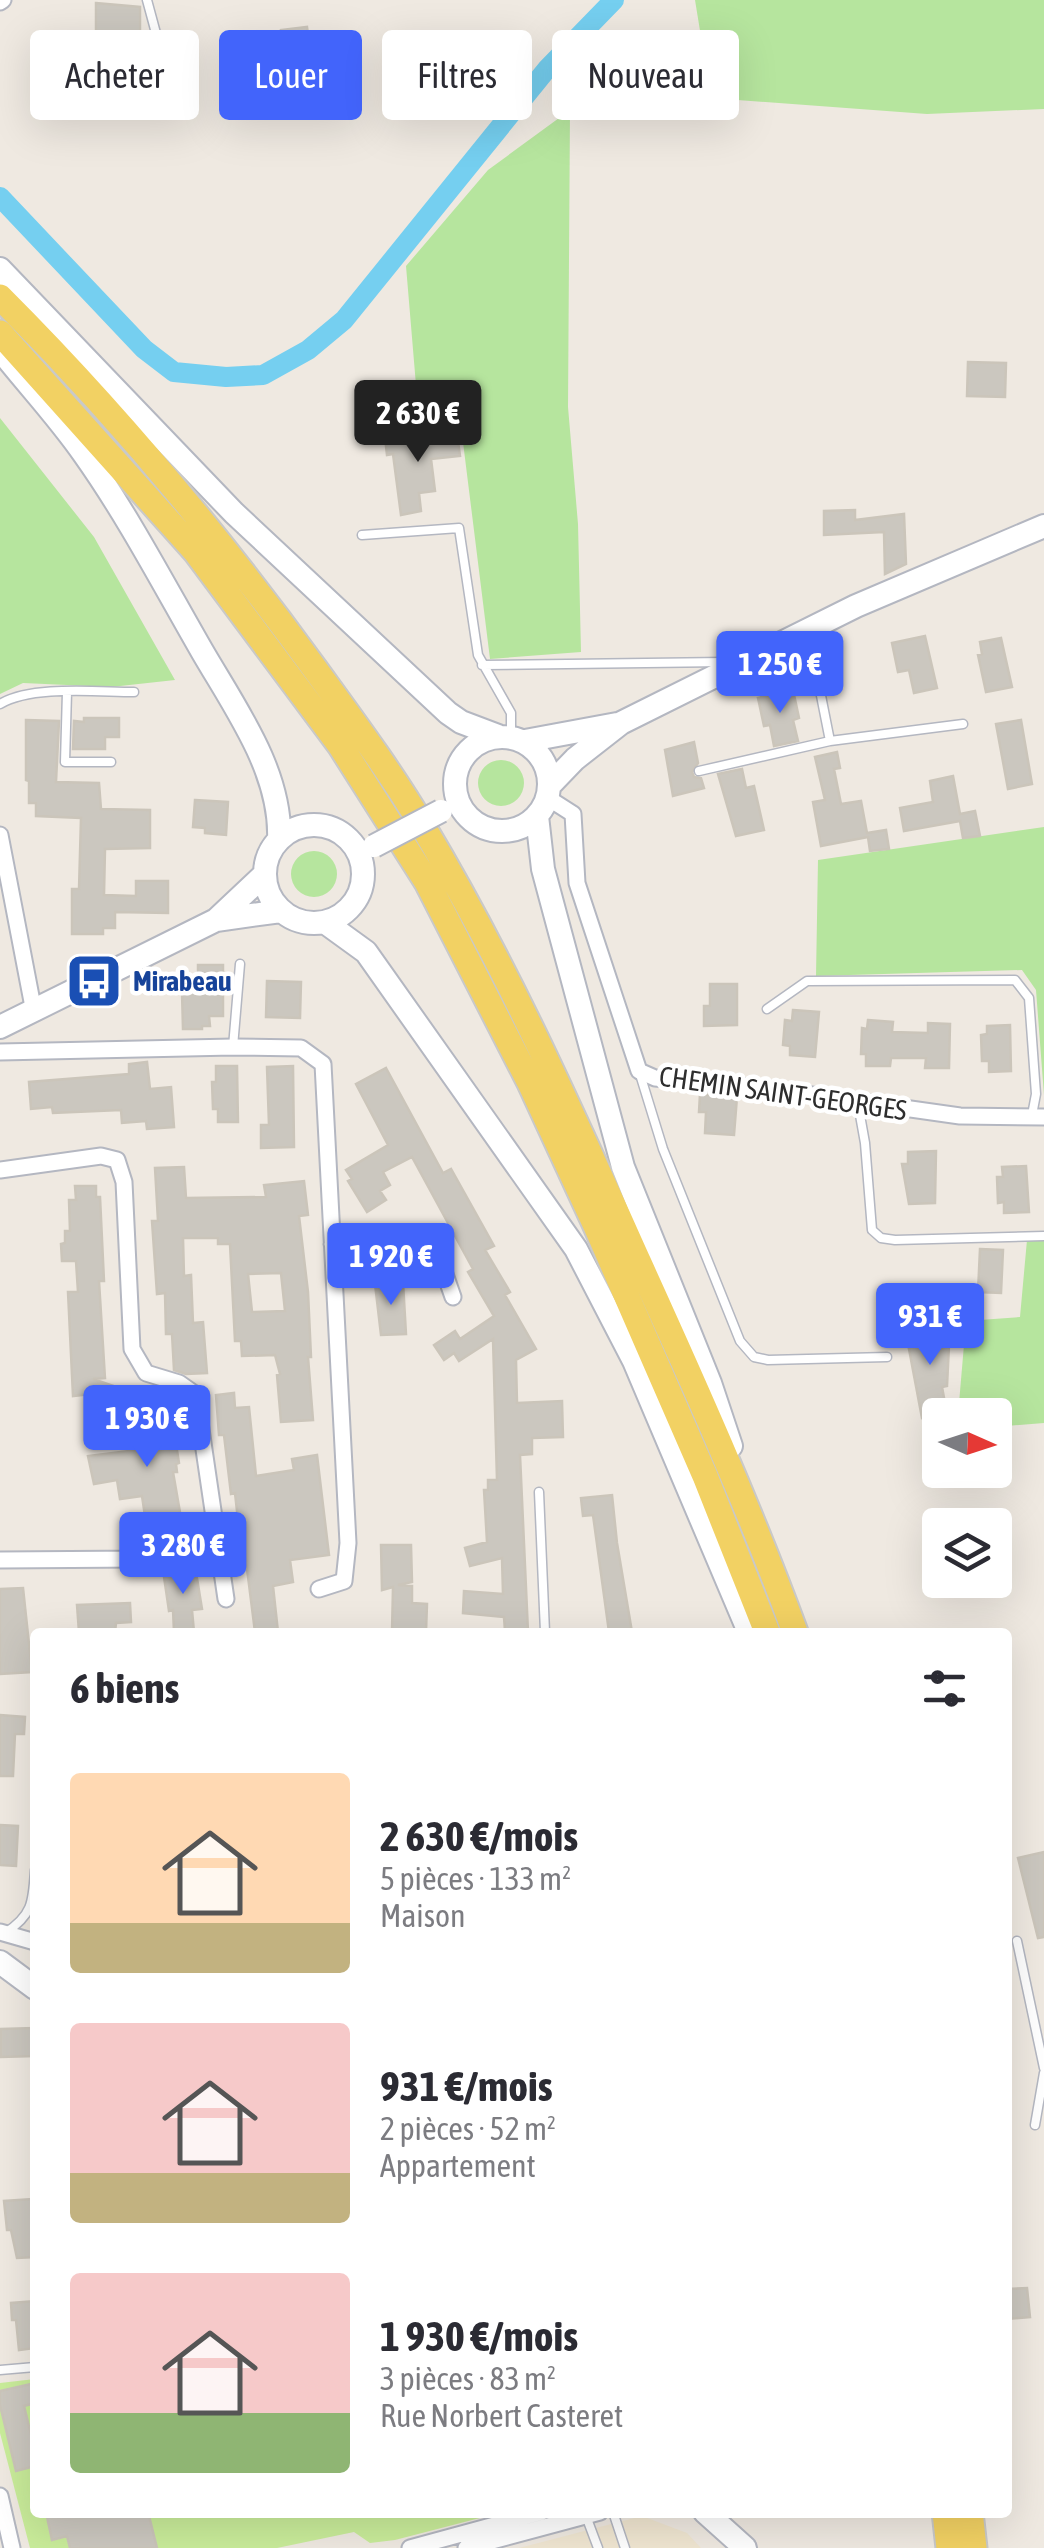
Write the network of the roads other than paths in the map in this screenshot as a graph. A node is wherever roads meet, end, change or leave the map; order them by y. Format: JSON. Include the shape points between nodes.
{"nodes":[{"id":1,"x":147,"y":0,"type":"edge"},
{"id":2,"x":155,"y":30,"type":"edge"},
{"id":3,"x":0,"y":269,"type":"edge"},
{"id":4,"x":0,"y":297,"type":"edge"},
{"id":5,"x":0,"y":334,"type":"edge"},
{"id":6,"x":0,"y":349,"type":"edge"},
{"id":7,"x":1044,"y":526,"type":"edge"},
{"id":8,"x":362,"y":534,"type":"dead end"},
{"id":9,"x":808,"y":630,"type":"junction"},
{"id":10,"x":744,"y":662,"type":"junction"},
{"id":11,"x":482,"y":665,"type":"junction"},
{"id":12,"x":67,"y":692,"type":"junction"},
{"id":13,"x":134,"y":692,"type":"dead end"},
{"id":14,"x":0,"y":704,"type":"edge"},
{"id":15,"x":621,"y":724,"type":"junction"},
{"id":16,"x":964,"y":724,"type":"dead end"},
{"id":17,"x":511,"y":738,"type":"junction"},
{"id":18,"x":830,"y":742,"type":"junction"},
{"id":19,"x":112,"y":762,"type":"dead end"},
{"id":20,"x":699,"y":771,"type":"dead end"},
{"id":21,"x":545,"y":799,"type":"junction"},
{"id":22,"x":450,"y":806,"type":"junction"},
{"id":23,"x":0,"y":835,"type":"edge"},
{"id":24,"x":278,"y":840,"type":"junction"},
{"id":25,"x":366,"y":849,"type":"junction"},
{"id":26,"x":265,"y":874,"type":"junction"},
{"id":27,"x":281,"y":911,"type":"junction"},
{"id":28,"x":216,"y":920,"type":"junction"},
{"id":29,"x":326,"y":923,"type":"junction"},
{"id":30,"x":240,"y":964,"type":"dead end"},
{"id":31,"x":767,"y":1009,"type":"dead end"},
{"id":32,"x":34,"y":1012,"type":"junction"},
{"id":33,"x":0,"y":1027,"type":"edge"},
{"id":34,"x":233,"y":1046,"type":"junction"},
{"id":35,"x":0,"y":1052,"type":"edge"},
{"id":36,"x":639,"y":1071,"type":"junction"},
{"id":37,"x":858,"y":1104,"type":"junction"},
{"id":38,"x":1038,"y":1118,"type":"edge"},
{"id":39,"x":0,"y":1170,"type":"edge"},
{"id":40,"x":1044,"y":1236,"type":"edge"},
{"id":41,"x":332,"y":1244,"type":"junction"},
{"id":42,"x":454,"y":1297,"type":"dead end"},
{"id":43,"x":887,"y":1356,"type":"dead end"},
{"id":44,"x":540,"y":1492,"type":"dead end"},
{"id":45,"x":217,"y":1540,"type":"junction"},
{"id":46,"x":0,"y":1560,"type":"edge"},
{"id":47,"x":318,"y":1589,"type":"dead end"},
{"id":48,"x":782,"y":1596,"type":"junction"},
{"id":49,"x":226,"y":1598,"type":"dead end"},
{"id":50,"x":545,"y":1628,"type":"edge"},
{"id":51,"x":748,"y":1628,"type":"edge"},
{"id":52,"x":765,"y":1628,"type":"edge"},
{"id":53,"x":794,"y":1628,"type":"edge"},
{"id":54,"x":30,"y":1907,"type":"edge"},
{"id":55,"x":3,"y":1932,"type":"edge"},
{"id":56,"x":30,"y":1938,"type":"edge"},
{"id":57,"x":1017,"y":1941,"type":"dead end"},
{"id":58,"x":0,"y":1962,"type":"edge"},
{"id":59,"x":30,"y":1984,"type":"edge"},
{"id":60,"x":1044,"y":2070,"type":"edge"},
{"id":61,"x":1035,"y":2125,"type":"dead end"},
{"id":62,"x":30,"y":2368,"type":"edge"},
{"id":63,"x":0,"y":2370,"type":"edge"},
{"id":64,"x":0,"y":2496,"type":"edge"},
{"id":65,"x":520,"y":2518,"type":"edge"},
{"id":66,"x":578,"y":2518,"type":"edge"},
{"id":67,"x":594,"y":2518,"type":"edge"},
{"id":68,"x":615,"y":2518,"type":"edge"},
{"id":69,"x":691,"y":2518,"type":"edge"},
{"id":70,"x":711,"y":2518,"type":"edge"},
{"id":71,"x":946,"y":2518,"type":"edge"},
{"id":72,"x":971,"y":2518,"type":"edge"},
{"id":73,"x":12,"y":2548,"type":"edge"},
{"id":74,"x":410,"y":2548,"type":"edge"},
{"id":75,"x":466,"y":2548,"type":"edge"},
{"id":76,"x":598,"y":2548,"type":"edge"},
{"id":77,"x":624,"y":2548,"type":"edge"},
{"id":78,"x":724,"y":2548,"type":"edge"},
{"id":79,"x":746,"y":2548,"type":"edge"},
{"id":80,"x":949,"y":2548,"type":"edge"},
{"id":81,"x":974,"y":2548,"type":"edge"}],
"edges":[{"from":1,"to":2,"type":"lane"},
{"from":3,"to":17,"type":"main road","via":[[234,514],[448,712]]},
{"from":4,"to":48,"type":"main road","via":[[225,549],[421,823],[548,1062]]},
{"from":5,"to":52,"type":"main road","via":[[196,552],[340,744],[426,882],[580,1190]]},
{"from":6,"to":24,"type":"main road","via":[[120,508],[227,695],[273,784]]},
{"from":7,"to":9,"type":"main road"},
{"from":8,"to":11,"type":"lane","via":[[459,528]]},
{"from":9,"to":10,"type":"main road"},
{"from":9,"to":18,"type":"lane"},
{"from":10,"to":11,"type":"lane"},
{"from":10,"to":15,"type":"main road"},
{"from":11,"to":17,"type":"lane","via":[[511,713]]},
{"from":12,"to":13,"type":"lane"},
{"from":12,"to":14,"type":"lane"},
{"from":12,"to":19,"type":"lane","via":[[65,762]]},
{"from":15,"to":17,"type":"main road"},
{"from":15,"to":21,"type":"main road","via":[[574,759]]},
{"from":16,"to":18,"type":"lane"},
{"from":17,"to":21,"type":"main road","via":[[538,752],[547,768]]},
{"from":17,"to":22,"type":"main road","via":[[483,740],[462,759]]},
{"from":18,"to":20,"type":"lane"},
{"from":21,"to":22,"type":"main road","via":[[514,830],[487,829]]},
{"from":21,"to":36,"type":"street","name":"CHEMIN SAINT-GEORGES","via":[[573,814],[578,883]]},
{"from":21,"to":48,"type":"main road","via":[[543,869],[623,1167],[710,1382]]},
{"from":22,"to":25,"type":"main road","bridge":true},
{"from":23,"to":32,"type":"street"},
{"from":24,"to":25,"type":"main road","via":[[302,826],[329,826]]},
{"from":24,"to":26,"type":"main road"},
{"from":25,"to":29,"type":"main road","via":[[359,896]]},
{"from":26,"to":27,"type":"main road"},
{"from":26,"to":28,"type":"main road"},
{"from":27,"to":28,"type":"main road"},
{"from":27,"to":29,"type":"main road","via":[[294,920]]},
{"from":28,"to":32,"type":"main road"},
{"from":29,"to":51,"type":"main road","via":[[366,952],[576,1249],[634,1360]]},
{"from":30,"to":34,"type":"lane"},
{"from":31,"to":38,"type":"lane","via":[[807,980],[1015,980],[1029,998]]},
{"from":32,"to":33,"type":"main road"},
{"from":34,"to":35,"type":"street"},
{"from":34,"to":41,"type":"street","via":[[301,1048],[323,1064]]},
{"from":36,"to":37,"type":"street","name":"CHEMIN SAINT-GEORGES"},
{"from":36,"to":43,"type":"lane","via":[[740,1341],[768,1360]]},
{"from":37,"to":38,"type":"street","name":"CHEMIN SAINT-GEORGES"},
{"from":37,"to":40,"type":"lane","via":[[868,1216],[881,1238]]},
{"from":39,"to":45,"type":"street","via":[[102,1156],[116,1160],[124,1182],[132,1349],[146,1373],[196,1394]]},
{"from":41,"to":42,"type":"street","via":[[413,1240],[439,1257]]},
{"from":41,"to":47,"type":"street","via":[[348,1543],[344,1582]]},
{"from":44,"to":50,"type":"lane"},
{"from":45,"to":46,"type":"street","via":[[140,1559]]},
{"from":45,"to":49,"type":"street"},
{"from":48,"to":53,"type":"main road"},
{"from":54,"to":55,"type":"lane","via":[[24,1921]]},
{"from":55,"to":56,"type":"street"},
{"from":57,"to":60,"type":"lane"},
{"from":58,"to":59,"type":"main road"},
{"from":60,"to":61,"type":"lane"},
{"from":62,"to":63,"type":"lane"},
{"from":64,"to":73,"type":"street"},
{"from":65,"to":74,"type":"street"},
{"from":66,"to":75,"type":"street"},
{"from":67,"to":76,"type":"lane"},
{"from":68,"to":77,"type":"lane"},
{"from":69,"to":78,"type":"main road"},
{"from":70,"to":79,"type":"main road"},
{"from":71,"to":80,"type":"main road"},
{"from":72,"to":81,"type":"main road"}]}
